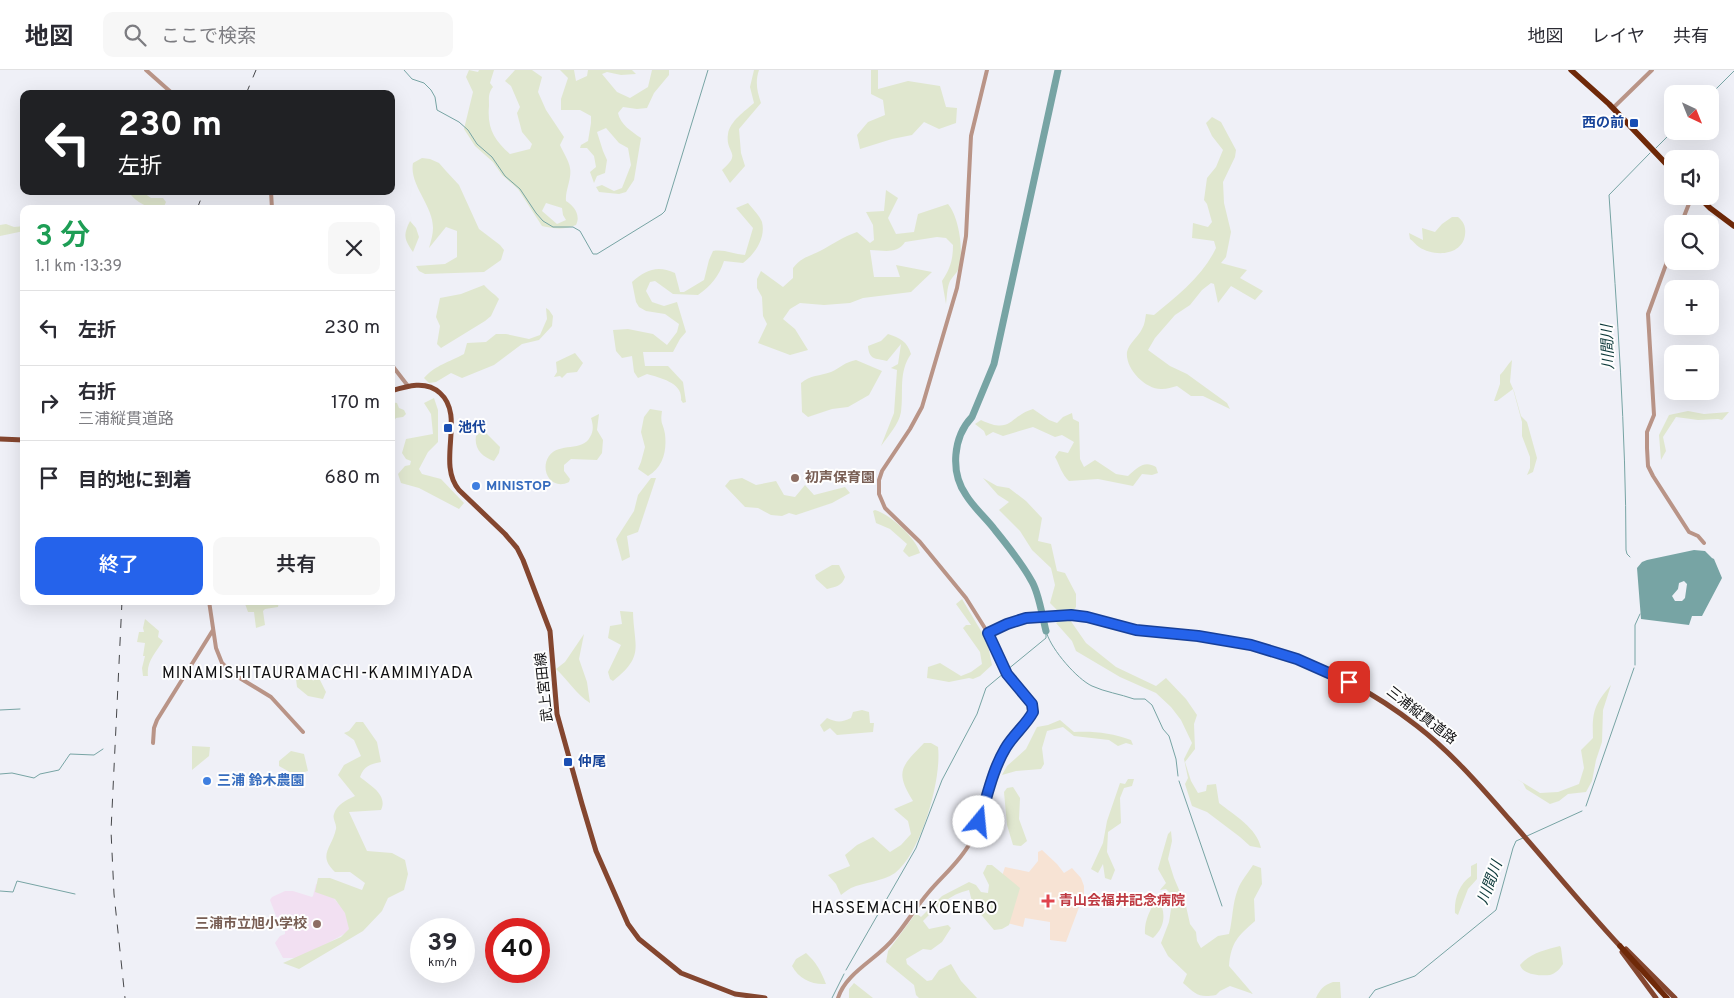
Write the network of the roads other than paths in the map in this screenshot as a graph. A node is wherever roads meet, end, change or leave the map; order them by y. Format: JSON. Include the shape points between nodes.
{"nodes":[{"id":1,"x":146,"y":70,"type":"edge"},
{"id":2,"x":987,"y":70,"type":"edge"},
{"id":3,"x":1571,"y":70,"type":"edge"},
{"id":4,"x":1652,"y":70,"type":"edge"},
{"id":5,"x":168,"y":90,"type":"edge"},
{"id":6,"x":1613,"y":108,"type":"junction"},
{"id":7,"x":1664,"y":162,"type":"edge"},
{"id":8,"x":1707,"y":205,"type":"edge"},
{"id":9,"x":1734,"y":226,"type":"edge"},
{"id":10,"x":1664,"y":270,"type":"edge"},
{"id":11,"x":395,"y":369,"type":"edge"},
{"id":12,"x":408,"y":386,"type":"junction"},
{"id":13,"x":395,"y":390,"type":"edge"},
{"id":14,"x":0,"y":439,"type":"edge"},
{"id":15,"x":20,"y":440,"type":"edge"},
{"id":16,"x":1704,"y":543,"type":"dead end"},
{"id":17,"x":210,"y":605,"type":"edge"},
{"id":18,"x":213,"y":630,"type":"junction"},
{"id":19,"x":988,"y":633,"type":"junction"},
{"id":20,"x":303,"y":732,"type":"dead end"},
{"id":21,"x":153,"y":743,"type":"dead end"},
{"id":22,"x":1606,"y":930,"type":"junction"},
{"id":23,"x":1610,"y":935,"type":"junction"},
{"id":24,"x":1620,"y":946,"type":"joint"},
{"id":25,"x":766,"y":998,"type":"edge"},
{"id":26,"x":838,"y":998,"type":"edge"},
{"id":27,"x":1656,"y":998,"type":"edge"},
{"id":28,"x":1665,"y":998,"type":"edge"},
{"id":29,"x":1675,"y":998,"type":"edge"}],
"edges":[{"from":1,"to":5,"type":"street"},
{"from":2,"to":19,"type":"street","via":[[971,136],[966,236],[957,288],[922,407],[882,471],[878,488],[885,508],[933,557],[966,598]]},
{"from":3,"to":6,"type":"highway"},
{"from":4,"to":6,"type":"street"},
{"from":6,"to":7,"type":"highway"},
{"from":8,"to":9,"type":"highway"},
{"from":10,"to":16,"type":"street","via":[[1648,314],[1654,415],[1647,432],[1648,466],[1690,532]]},
{"from":11,"to":12,"type":"street"},
{"from":12,"to":13,"type":"main road","name":"武上宮田線"},
{"from":12,"to":25,"type":"main road","name":"武上宮田線","via":[[430,387],[446,400],[450,414],[453,480],[463,494],[513,542],[524,560],[551,637],[557,714],[582,804],[596,851],[628,924],[639,939],[681,973],[735,994]]},
{"from":14,"to":15,"type":"main road"},
{"from":17,"to":18,"type":"street"},
{"from":18,"to":20,"type":"street","via":[[217,651],[225,666],[271,698]]},
{"from":18,"to":21,"type":"street","via":[[157,720]]},
{"from":19,"to":22,"type":"main road","name":"三浦縦貫道路","via":[[1017,620],[1049,616],[1087,617],[1136,630],[1242,643],[1297,659],[1337,676],[1385,703],[1436,741],[1479,784]]},
{"from":19,"to":26,"type":"street","via":[[1006,672],[1032,704],[1033,712],[1004,751],[970,843],[895,938],[847,980]]},
{"from":22,"to":23,"type":"main road","name":"三浦縦貫道路"},
{"from":22,"to":29,"type":"main road"},
{"from":23,"to":24,"type":"main road","name":"三浦縦貫道路"},
{"from":23,"to":27,"type":"main road"},
{"from":24,"to":28,"type":"highway"}]}
